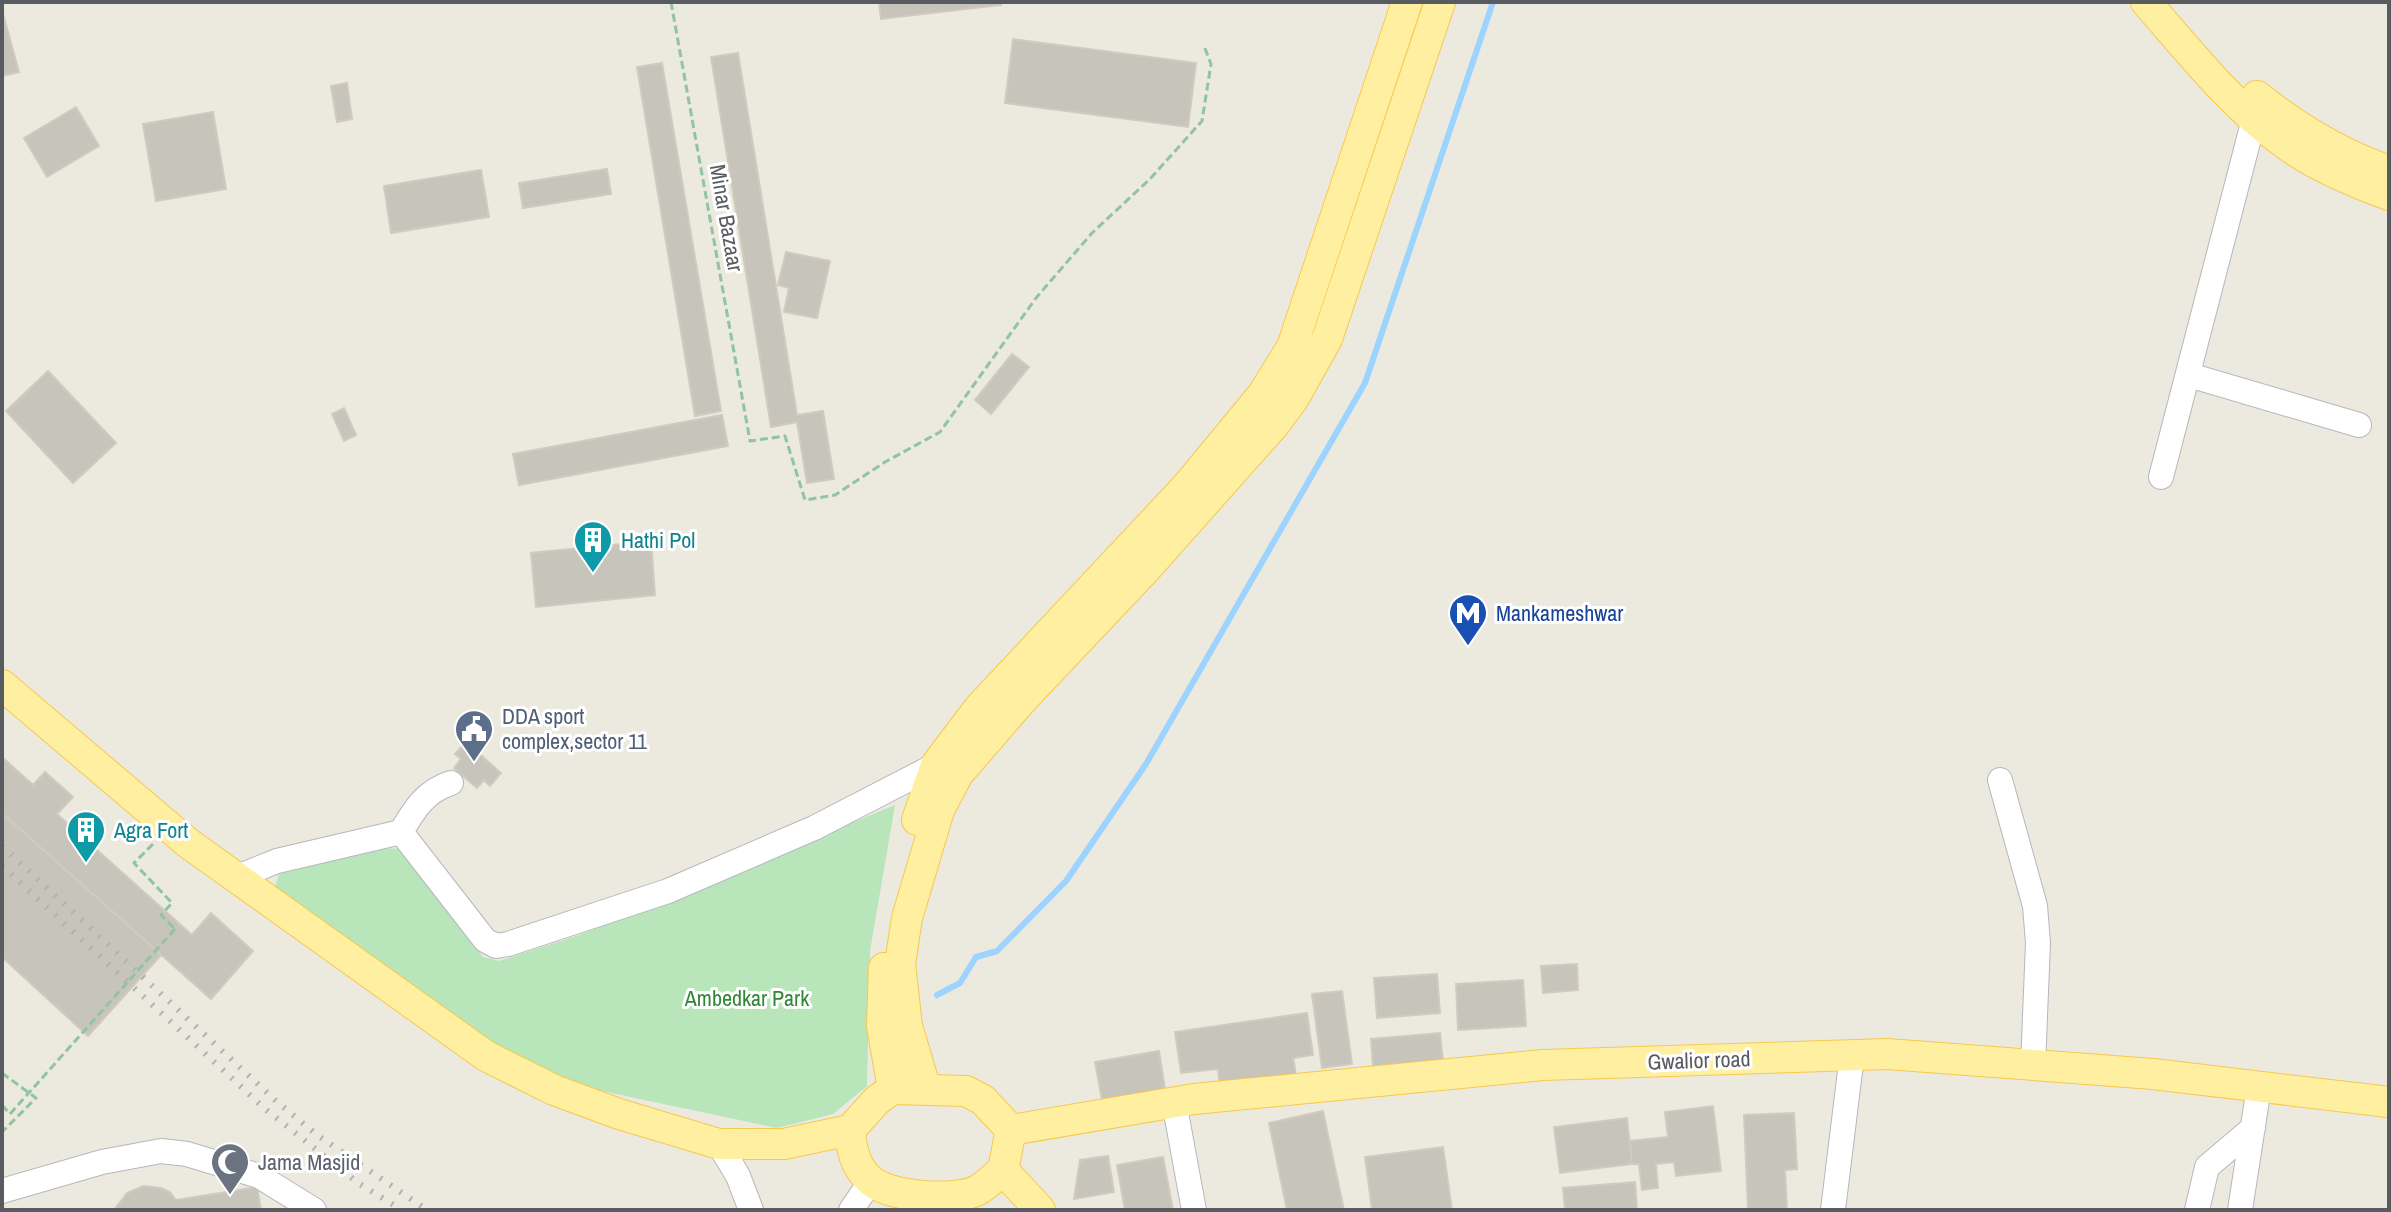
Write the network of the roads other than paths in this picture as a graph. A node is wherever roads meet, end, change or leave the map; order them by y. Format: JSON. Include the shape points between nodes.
{"nodes":[{"id":1,"x":2146,"y":2,"type":"edge"},
{"id":2,"x":2174,"y":2,"type":"edge"},
{"id":3,"x":1407,"y":3,"type":"edge"},
{"id":4,"x":1437,"y":8,"type":"edge"},
{"id":5,"x":2254,"y":119,"type":"junction"},
{"id":6,"x":2389,"y":171,"type":"edge"},
{"id":7,"x":2389,"y":195,"type":"edge"},
{"id":8,"x":2189,"y":375,"type":"junction"},
{"id":9,"x":1291,"y":376,"type":"junction"},
{"id":10,"x":2359,"y":425,"type":"dead end"},
{"id":11,"x":2161,"y":477,"type":"dead end"},
{"id":12,"x":2,"y":685,"type":"edge"},
{"id":13,"x":936,"y":765,"type":"junction"},
{"id":14,"x":2000,"y":780,"type":"dead end"},
{"id":15,"x":451,"y":783,"type":"dead end"},
{"id":16,"x":401,"y":832,"type":"junction"},
{"id":17,"x":235,"y":878,"type":"junction"},
{"id":18,"x":1852,"y":1055,"type":"junction"},
{"id":19,"x":2033,"y":1065,"type":"junction"},
{"id":20,"x":2259,"y":1087,"type":"junction"},
{"id":21,"x":893,"y":1089,"type":"junction"},
{"id":22,"x":926,"y":1090,"type":"junction"},
{"id":23,"x":1174,"y":1102,"type":"junction"},
{"id":24,"x":2389,"y":1102,"type":"edge"},
{"id":25,"x":2253,"y":1128,"type":"junction"},
{"id":26,"x":850,"y":1130,"type":"junction"},
{"id":27,"x":1011,"y":1130,"type":"junction"},
{"id":28,"x":719,"y":1144,"type":"junction"},
{"id":29,"x":1003,"y":1170,"type":"junction"},
{"id":30,"x":871,"y":1181,"type":"junction"},
{"id":31,"x":2,"y":1191,"type":"edge"},
{"id":32,"x":314,"y":1210,"type":"edge"},
{"id":33,"x":751,"y":1210,"type":"edge"},
{"id":34,"x":851,"y":1210,"type":"edge"},
{"id":35,"x":1040,"y":1210,"type":"edge"},
{"id":36,"x":1194,"y":1210,"type":"edge"},
{"id":37,"x":1833,"y":1210,"type":"edge"},
{"id":38,"x":2197,"y":1210,"type":"edge"},
{"id":39,"x":2240,"y":1210,"type":"edge"}],
"edges":[{"from":1,"to":5,"type":"main road"},
{"from":2,"to":6,"type":"main road","via":[[2238,79],[2285,118],[2327,145]]},
{"from":3,"to":4,"type":"main road"},
{"from":3,"to":9,"type":"main road","via":[[1292,347]]},
{"from":4,"to":9,"type":"main road","via":[[1327,339]]},
{"from":5,"to":7,"type":"main road","via":[[2299,153]]},
{"from":5,"to":8,"type":"street"},
{"from":8,"to":10,"type":"street"},
{"from":8,"to":11,"type":"street"},
{"from":9,"to":13,"type":"main road","via":[[1263,394],[1187,486],[979,708]]},
{"from":9,"to":22,"type":"main road","via":[[1294,398],[1264,437],[1022,700],[958,774],[939,810],[907,918],[900,964],[907,1026]]},
{"from":12,"to":17,"type":"main road"},
{"from":13,"to":16,"type":"street","via":[[814,828],[668,891],[504,946],[485,940]]},
{"from":13,"to":21,"type":"main road","via":[[905,854],[885,939],[882,1026]]},
{"from":14,"to":19,"type":"street","via":[[2035,906]]},
{"from":15,"to":16,"type":"street","via":[[425,797]]},
{"from":16,"to":17,"type":"street","via":[[277,861]]},
{"from":17,"to":28,"type":"main road","via":[[486,1056],[554,1090]]},
{"from":18,"to":19,"type":"main road","name":"Gwalior road"},
{"from":18,"to":23,"type":"main road","name":"Gwalior road","via":[[1543,1065]]},
{"from":18,"to":37,"type":"street"},
{"from":19,"to":20,"type":"main road","name":"Gwalior road"},
{"from":20,"to":24,"type":"main road","name":"Gwalior road"},
{"from":20,"to":25,"type":"street"},
{"from":21,"to":22,"type":"main road"},
{"from":21,"to":26,"type":"main road"},
{"from":22,"to":27,"type":"main road","via":[[966,1091],[983,1100]]},
{"from":23,"to":27,"type":"main road","name":"Gwalior road"},
{"from":23,"to":36,"type":"street"},
{"from":25,"to":38,"type":"street","via":[[2207,1167]]},
{"from":25,"to":39,"type":"street"},
{"from":26,"to":28,"type":"main road","via":[[784,1144]]},
{"from":26,"to":30,"type":"main road","via":[[851,1153]]},
{"from":27,"to":29,"type":"main road"},
{"from":28,"to":33,"type":"street"},
{"from":29,"to":30,"type":"main road","via":[[977,1191],[943,1196],[901,1193]]},
{"from":29,"to":35,"type":"main road"},
{"from":30,"to":34,"type":"street"},
{"from":31,"to":32,"type":"street","via":[[161,1151],[259,1176]]}]}
